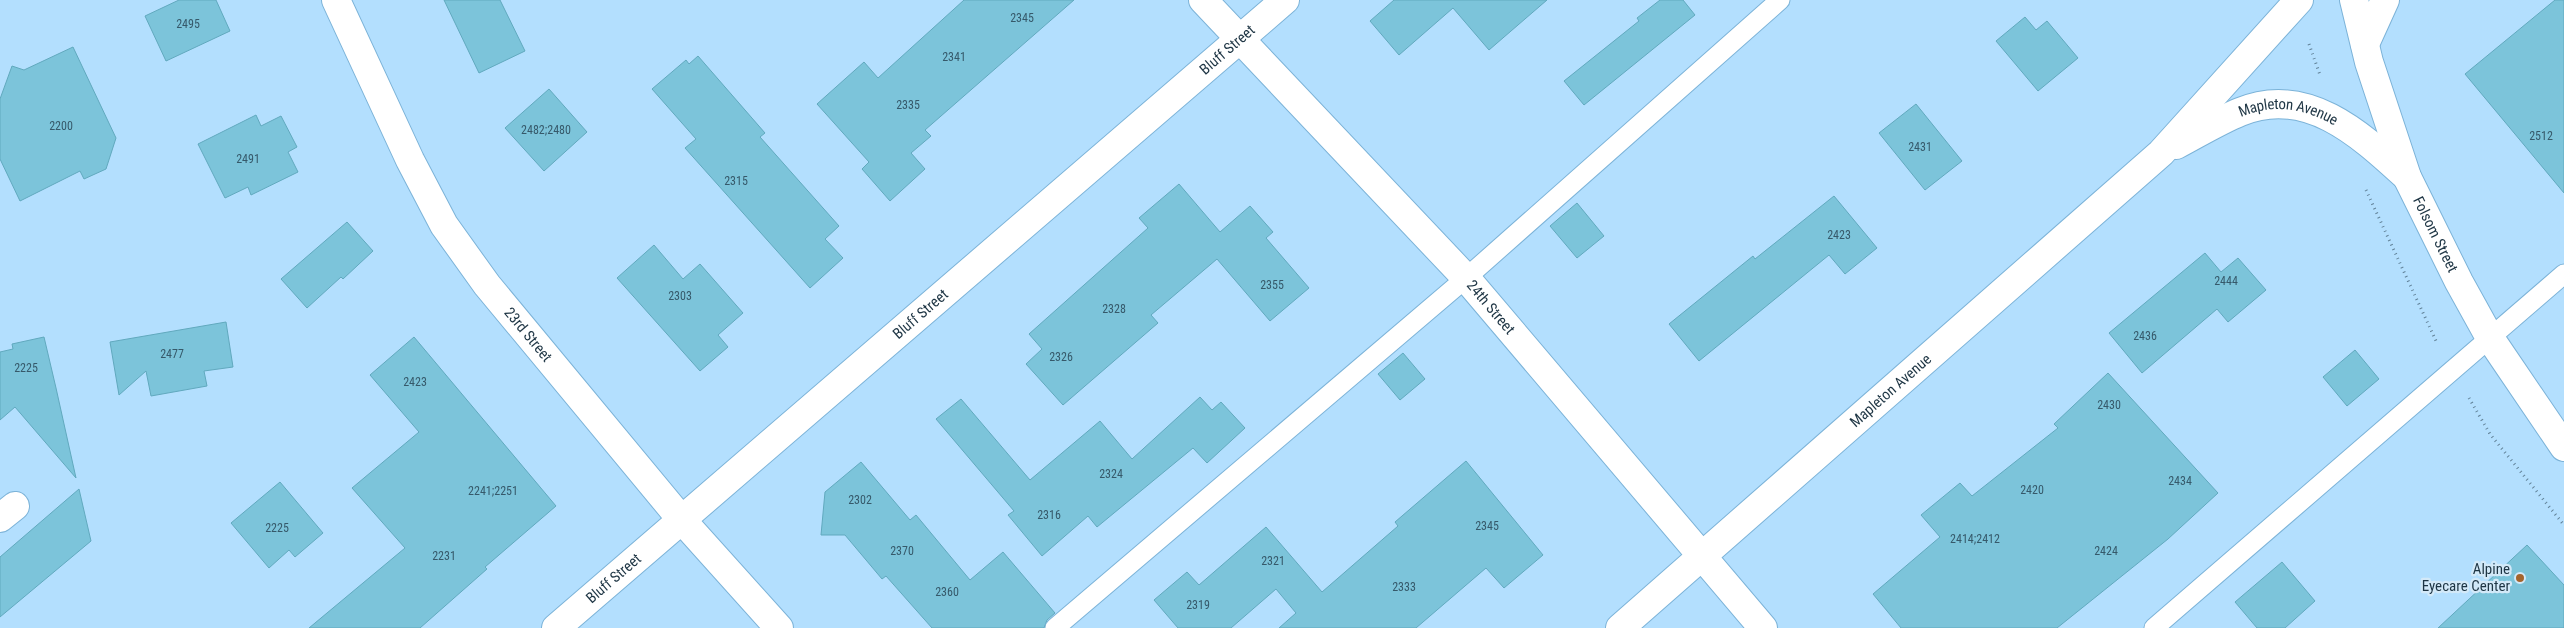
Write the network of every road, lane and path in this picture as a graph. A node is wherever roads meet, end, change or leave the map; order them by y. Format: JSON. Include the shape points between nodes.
{"nodes":[{"id":1,"x":336,"y":0,"type":"edge"},
{"id":2,"x":1203,"y":0,"type":"edge"},
{"id":3,"x":1285,"y":0,"type":"edge"},
{"id":4,"x":1780,"y":0,"type":"edge"},
{"id":5,"x":2298,"y":0,"type":"edge"},
{"id":6,"x":2354,"y":0,"type":"edge"},
{"id":7,"x":2385,"y":0,"type":"edge"},
{"id":8,"x":1239,"y":38,"type":"junction"},
{"id":9,"x":2364,"y":44,"type":"junction"},
{"id":10,"x":2161,"y":153,"type":"junction"},
{"id":11,"x":2407,"y":177,"type":"junction"},
{"id":12,"x":2564,"y":274,"type":"edge"},
{"id":13,"x":1466,"y":278,"type":"junction"},
{"id":14,"x":2490,"y":338,"type":"junction"},
{"id":15,"x":2564,"y":447,"type":"edge"},
{"id":16,"x":681,"y":519,"type":"junction"},
{"id":17,"x":1702,"y":558,"type":"junction"},
{"id":18,"x":556,"y":628,"type":"edge"},
{"id":19,"x":779,"y":628,"type":"edge"},
{"id":20,"x":1055,"y":628,"type":"edge"},
{"id":21,"x":1620,"y":628,"type":"edge"},
{"id":22,"x":1763,"y":628,"type":"edge"},
{"id":23,"x":2154,"y":628,"type":"edge"}],
"edges":[{"from":1,"to":16,"type":"street","name":"23rd Street","via":[[410,160],[444,225],[486,285]]},
{"from":2,"to":8,"type":"street","name":"24th Street"},
{"from":3,"to":8,"type":"street","name":"Bluff Street"},
{"from":4,"to":13,"type":"lane"},
{"from":5,"to":10,"type":"street","name":"Mapleton Avenue"},
{"from":6,"to":9,"type":"street","name":"Folsom Street"},
{"from":7,"to":9,"type":"street"},
{"from":8,"to":13,"type":"street","name":"24th Street"},
{"from":8,"to":16,"type":"street","name":"Bluff Street"},
{"from":9,"to":11,"type":"street","name":"Folsom Street"},
{"from":10,"to":11,"type":"street","name":"Mapleton Avenue","via":[[2241,112],[2268,104],[2298,105],[2330,116],[2363,136]]},
{"from":10,"to":17,"type":"street","name":"Mapleton Avenue"},
{"from":11,"to":14,"type":"street","name":"Folsom Street"},
{"from":12,"to":14,"type":"lane"},
{"from":13,"to":17,"type":"street","name":"24th Street"},
{"from":13,"to":20,"type":"lane"},
{"from":14,"to":15,"type":"street","name":"Folsom Street"},
{"from":14,"to":23,"type":"lane"},
{"from":16,"to":18,"type":"street","name":"Bluff Street"},
{"from":16,"to":19,"type":"street","name":"23rd Street"},
{"from":17,"to":21,"type":"street","name":"Mapleton Avenue"},
{"from":17,"to":22,"type":"street","name":"24th Street"}]}
